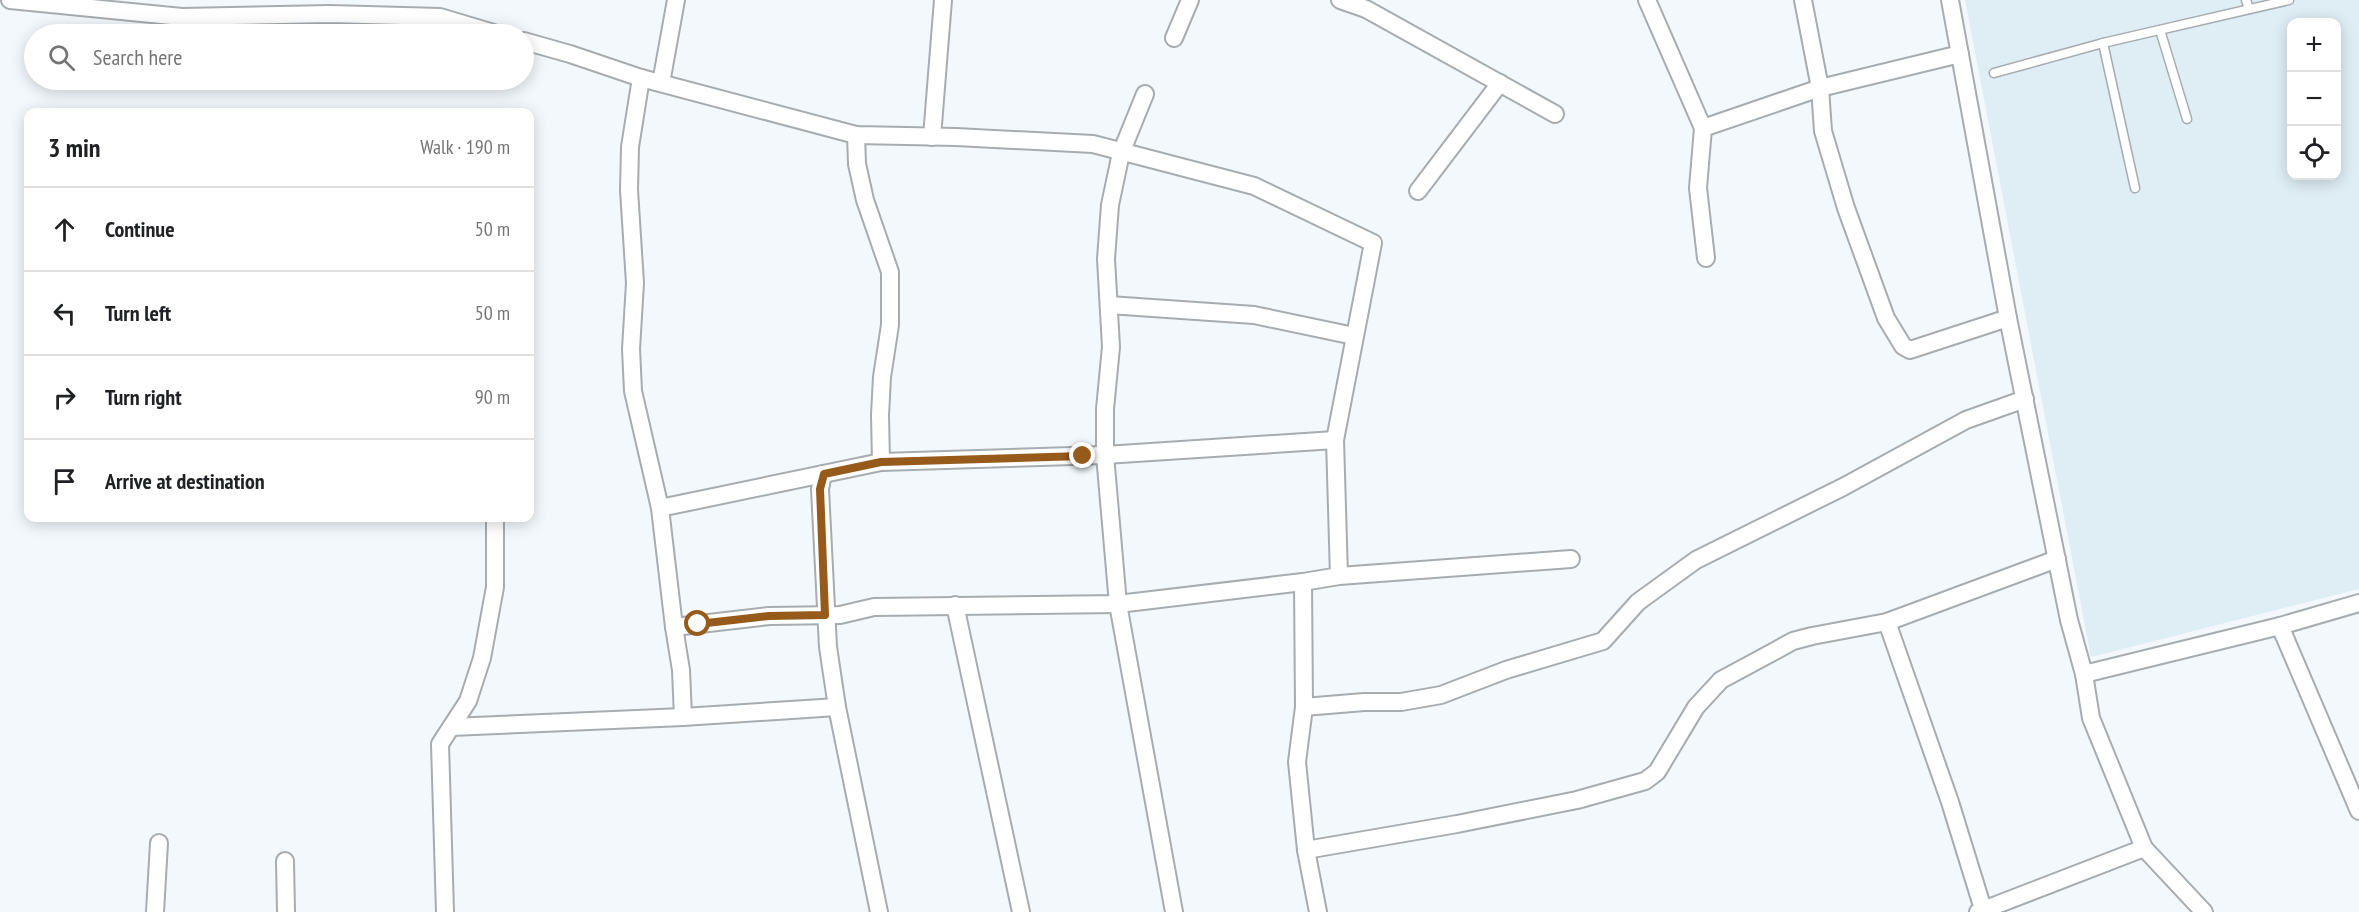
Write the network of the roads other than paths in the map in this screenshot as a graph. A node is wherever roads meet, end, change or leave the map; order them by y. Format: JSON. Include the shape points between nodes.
{"nodes":[{"id":1,"x":10,"y":0,"type":"edge"},
{"id":2,"x":676,"y":0,"type":"edge"},
{"id":3,"x":943,"y":0,"type":"edge"},
{"id":4,"x":1190,"y":0,"type":"edge"},
{"id":5,"x":1340,"y":0,"type":"edge"},
{"id":6,"x":1803,"y":0,"type":"edge"},
{"id":7,"x":1950,"y":0,"type":"edge"},
{"id":8,"x":2246,"y":0,"type":"edge"},
{"id":9,"x":2289,"y":0,"type":"edge"},
{"id":10,"x":1653,"y":2,"type":"edge"},
{"id":11,"x":2249,"y":9,"type":"junction"},
{"id":12,"x":463,"y":24,"type":"edge"},
{"id":13,"x":2160,"y":30,"type":"junction"},
{"id":14,"x":1174,"y":38,"type":"dead end"},
{"id":15,"x":2103,"y":43,"type":"junction"},
{"id":16,"x":534,"y":44,"type":"edge"},
{"id":17,"x":1960,"y":54,"type":"junction"},
{"id":18,"x":1994,"y":73,"type":"dead end"},
{"id":19,"x":641,"y":78,"type":"junction"},
{"id":20,"x":661,"y":83,"type":"junction"},
{"id":21,"x":1500,"y":83,"type":"junction"},
{"id":22,"x":1820,"y":88,"type":"junction"},
{"id":23,"x":1145,"y":94,"type":"dead end"},
{"id":24,"x":1555,"y":114,"type":"dead end"},
{"id":25,"x":2187,"y":118,"type":"dead end"},
{"id":26,"x":1703,"y":128,"type":"junction"},
{"id":27,"x":856,"y":135,"type":"junction"},
{"id":28,"x":932,"y":137,"type":"junction"},
{"id":29,"x":1121,"y":153,"type":"junction"},
{"id":30,"x":2135,"y":188,"type":"dead end"},
{"id":31,"x":1418,"y":191,"type":"dead end"},
{"id":32,"x":1706,"y":258,"type":"dead end"},
{"id":33,"x":1109,"y":305,"type":"junction"},
{"id":34,"x":2008,"y":318,"type":"junction"},
{"id":35,"x":1354,"y":336,"type":"junction"},
{"id":36,"x":2025,"y":399,"type":"junction"},
{"id":37,"x":1335,"y":440,"type":"junction"},
{"id":38,"x":1105,"y":455,"type":"junction"},
{"id":39,"x":881,"y":462,"type":"junction"},
{"id":40,"x":824,"y":474,"type":"junction"},
{"id":41,"x":660,"y":508,"type":"junction"},
{"id":42,"x":495,"y":522,"type":"edge"},
{"id":43,"x":1571,"y":559,"type":"dead end"},
{"id":44,"x":2057,"y":559,"type":"junction"},
{"id":45,"x":1339,"y":576,"type":"junction"},
{"id":46,"x":1303,"y":582,"type":"junction"},
{"id":47,"x":2359,"y":603,"type":"edge"},
{"id":48,"x":1118,"y":604,"type":"junction"},
{"id":49,"x":955,"y":605,"type":"junction"},
{"id":50,"x":825,"y":615,"type":"junction"},
{"id":51,"x":1887,"y":622,"type":"junction"},
{"id":52,"x":2280,"y":626,"type":"junction"},
{"id":53,"x":674,"y":627,"type":"junction"},
{"id":54,"x":2084,"y":674,"type":"junction"},
{"id":55,"x":837,"y":707,"type":"junction"},
{"id":56,"x":1304,"y":707,"type":"junction"},
{"id":57,"x":683,"y":717,"type":"junction"},
{"id":58,"x":451,"y":727,"type":"junction"},
{"id":59,"x":2359,"y":812,"type":"edge"},
{"id":60,"x":159,"y":843,"type":"dead end"},
{"id":61,"x":2144,"y":848,"type":"junction"},
{"id":62,"x":1306,"y":850,"type":"junction"},
{"id":63,"x":285,"y":861,"type":"dead end"},
{"id":64,"x":1981,"y":911,"type":"edge"},
{"id":65,"x":154,"y":912,"type":"edge"},
{"id":66,"x":286,"y":912,"type":"edge"},
{"id":67,"x":445,"y":912,"type":"edge"},
{"id":68,"x":879,"y":912,"type":"edge"},
{"id":69,"x":1021,"y":912,"type":"edge"},
{"id":70,"x":1174,"y":912,"type":"edge"},
{"id":71,"x":1318,"y":912,"type":"edge"},
{"id":72,"x":2204,"y":912,"type":"edge"}],
"edges":[{"from":1,"to":12,"type":"street","via":[[182,17],[330,14],[440,17]]},
{"from":2,"to":20,"type":"street"},
{"from":3,"to":28,"type":"street"},
{"from":4,"to":14,"type":"street"},
{"from":5,"to":21,"type":"street","via":[[1366,9]]},
{"from":6,"to":22,"type":"street"},
{"from":7,"to":17,"type":"street"},
{"from":8,"to":11,"type":"lane"},
{"from":9,"to":11,"type":"lane"},
{"from":10,"to":26,"type":"street"},
{"from":11,"to":13,"type":"lane"},
{"from":13,"to":15,"type":"lane"},
{"from":13,"to":25,"type":"lane"},
{"from":15,"to":18,"type":"lane"},
{"from":15,"to":30,"type":"lane"},
{"from":16,"to":19,"type":"street"},
{"from":17,"to":22,"type":"street"},
{"from":17,"to":34,"type":"street"},
{"from":19,"to":20,"type":"street"},
{"from":19,"to":41,"type":"street","via":[[630,147],[635,283],[631,349],[633,391]]},
{"from":20,"to":27,"type":"street"},
{"from":21,"to":24,"type":"street"},
{"from":21,"to":31,"type":"street"},
{"from":22,"to":26,"type":"street"},
{"from":22,"to":34,"type":"street","via":[[1823,131],[1846,208],[1886,318],[1903,346],[1910,350]]},
{"from":23,"to":29,"type":"street"},
{"from":26,"to":32,"type":"street","via":[[1698,188]]},
{"from":27,"to":28,"type":"street"},
{"from":27,"to":39,"type":"street","via":[[864,200],[890,272],[890,325],[880,415]]},
{"from":28,"to":29,"type":"street","via":[[1093,144]]},
{"from":29,"to":33,"type":"street","via":[[1110,205],[1106,259]]},
{"from":29,"to":35,"type":"street","via":[[1254,186],[1373,243]]},
{"from":33,"to":35,"type":"street","via":[[1254,315]]},
{"from":33,"to":38,"type":"street","via":[[1111,347]]},
{"from":34,"to":36,"type":"street"},
{"from":35,"to":37,"type":"street"},
{"from":36,"to":44,"type":"street"},
{"from":36,"to":56,"type":"street","via":[[1965,420],[1843,487],[1696,560],[1638,602],[1603,641],[1506,670],[1442,695],[1401,702]]},
{"from":37,"to":38,"type":"street"},
{"from":37,"to":45,"type":"street"},
{"from":38,"to":39,"type":"street"},
{"from":38,"to":48,"type":"street"},
{"from":39,"to":40,"type":"street"},
{"from":40,"to":41,"type":"street"},
{"from":40,"to":50,"type":"street","via":[[820,489]]},
{"from":41,"to":53,"type":"street"},
{"from":42,"to":58,"type":"street","via":[[495,586],[482,658],[468,701]]},
{"from":43,"to":45,"type":"street"},
{"from":44,"to":51,"type":"street"},
{"from":44,"to":54,"type":"street"},
{"from":45,"to":46,"type":"street"},
{"from":46,"to":48,"type":"street"},
{"from":46,"to":56,"type":"street"},
{"from":47,"to":52,"type":"street"},
{"from":48,"to":49,"type":"street"},
{"from":48,"to":70,"type":"street"},
{"from":49,"to":50,"type":"street","via":[[874,607]]},
{"from":49,"to":69,"type":"street"},
{"from":50,"to":53,"type":"street","via":[[769,616]]},
{"from":50,"to":55,"type":"street"},
{"from":51,"to":62,"type":"street","via":[[1793,641],[1720,680],[1696,707],[1657,772],[1645,781],[1566,802]]},
{"from":51,"to":64,"type":"street","via":[[1950,802]]},
{"from":52,"to":54,"type":"street"},
{"from":52,"to":59,"type":"street"},
{"from":53,"to":57,"type":"street"},
{"from":54,"to":61,"type":"street","via":[[2091,718]]},
{"from":55,"to":57,"type":"street"},
{"from":55,"to":68,"type":"street"},
{"from":56,"to":62,"type":"street","via":[[1297,762]]},
{"from":57,"to":58,"type":"street"},
{"from":58,"to":67,"type":"street","via":[[440,744]]},
{"from":60,"to":65,"type":"street"},
{"from":61,"to":64,"type":"street"},
{"from":61,"to":72,"type":"street"},
{"from":62,"to":71,"type":"street"},
{"from":63,"to":66,"type":"street"}]}
